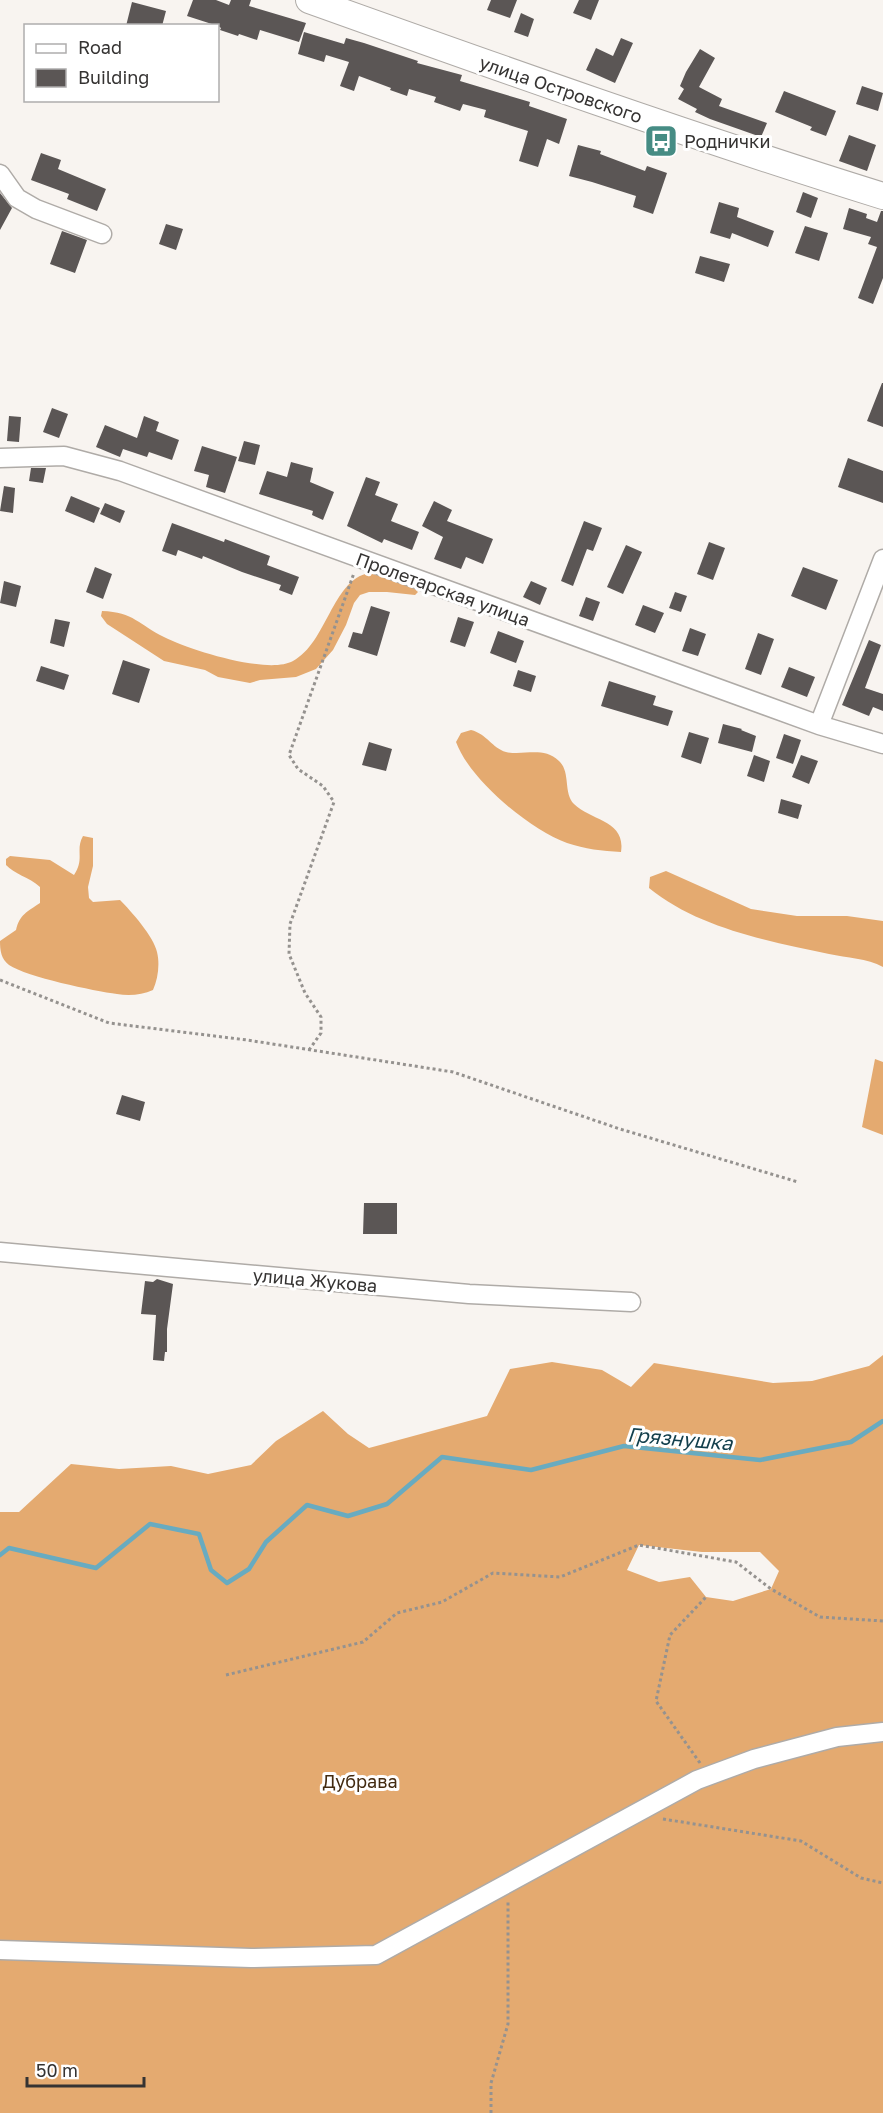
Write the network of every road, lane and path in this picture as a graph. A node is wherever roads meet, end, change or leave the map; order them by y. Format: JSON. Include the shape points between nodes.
{"nodes":[{"id":1,"x":309,"y":0,"type":"edge"},
{"id":2,"x":0,"y":174,"type":"edge"},
{"id":3,"x":883,"y":196,"type":"edge"},
{"id":4,"x":102,"y":234,"type":"dead end"},
{"id":5,"x":0,"y":458,"type":"edge"},
{"id":6,"x":359,"y":558,"type":"junction"},
{"id":7,"x":883,"y":559,"type":"edge"},
{"id":8,"x":819,"y":725,"type":"junction"},
{"id":9,"x":883,"y":744,"type":"edge"},
{"id":10,"x":0,"y":980,"type":"edge"},
{"id":11,"x":309,"y":1050,"type":"junction"},
{"id":12,"x":798,"y":1182,"type":"dead end"},
{"id":13,"x":0,"y":1252,"type":"edge"},
{"id":14,"x":631,"y":1302,"type":"dead end"},
{"id":15,"x":706,"y":1597,"type":"dead end"},
{"id":16,"x":883,"y":1621,"type":"edge"},
{"id":17,"x":226,"y":1675,"type":"dead end"},
{"id":18,"x":883,"y":1732,"type":"edge"},
{"id":19,"x":709,"y":1776,"type":"junction"},
{"id":20,"x":634,"y":1814,"type":"junction"},
{"id":21,"x":508,"y":1882,"type":"junction"},
{"id":22,"x":883,"y":1883,"type":"edge"},
{"id":23,"x":0,"y":1950,"type":"edge"},
{"id":24,"x":491,"y":2113,"type":"edge"}],
"edges":[{"from":1,"to":3,"type":"street","name":"улица Островского","via":[[576,95]]},
{"from":2,"to":4,"type":"street","via":[[17,198]]},
{"from":5,"to":6,"type":"street","name":"Пролетарская улица","via":[[64,456],[120,471]]},
{"from":6,"to":8,"type":"street","name":"Пролетарская улица"},
{"from":6,"to":11,"type":"path","via":[[289,754],[298,769],[323,786],[334,802],[290,924],[290,954],[305,993],[321,1017],[321,1034]]},
{"from":7,"to":8,"type":"street"},
{"from":8,"to":9,"type":"street","name":"Пролетарская улица"},
{"from":10,"to":11,"type":"path","via":[[109,1023]]},
{"from":11,"to":12,"type":"path","via":[[453,1072],[620,1129]]},
{"from":13,"to":14,"type":"street","name":"улица Жукова","via":[[469,1294]]},
{"from":15,"to":19,"type":"path","via":[[670,1635],[656,1701]]},
{"from":16,"to":17,"type":"path","via":[[820,1617],[771,1589],[736,1562],[639,1545],[560,1577],[493,1574],[442,1602],[397,1613],[363,1642]]},
{"from":18,"to":19,"type":"street","via":[[837,1737],[754,1759]]},
{"from":19,"to":20,"type":"street"},
{"from":20,"to":21,"type":"street"},
{"from":20,"to":22,"type":"path","via":[[801,1841],[861,1878]]},
{"from":21,"to":23,"type":"street","via":[[376,1955],[251,1958]]},
{"from":21,"to":24,"type":"path","via":[[508,2024],[491,2083]]}]}
